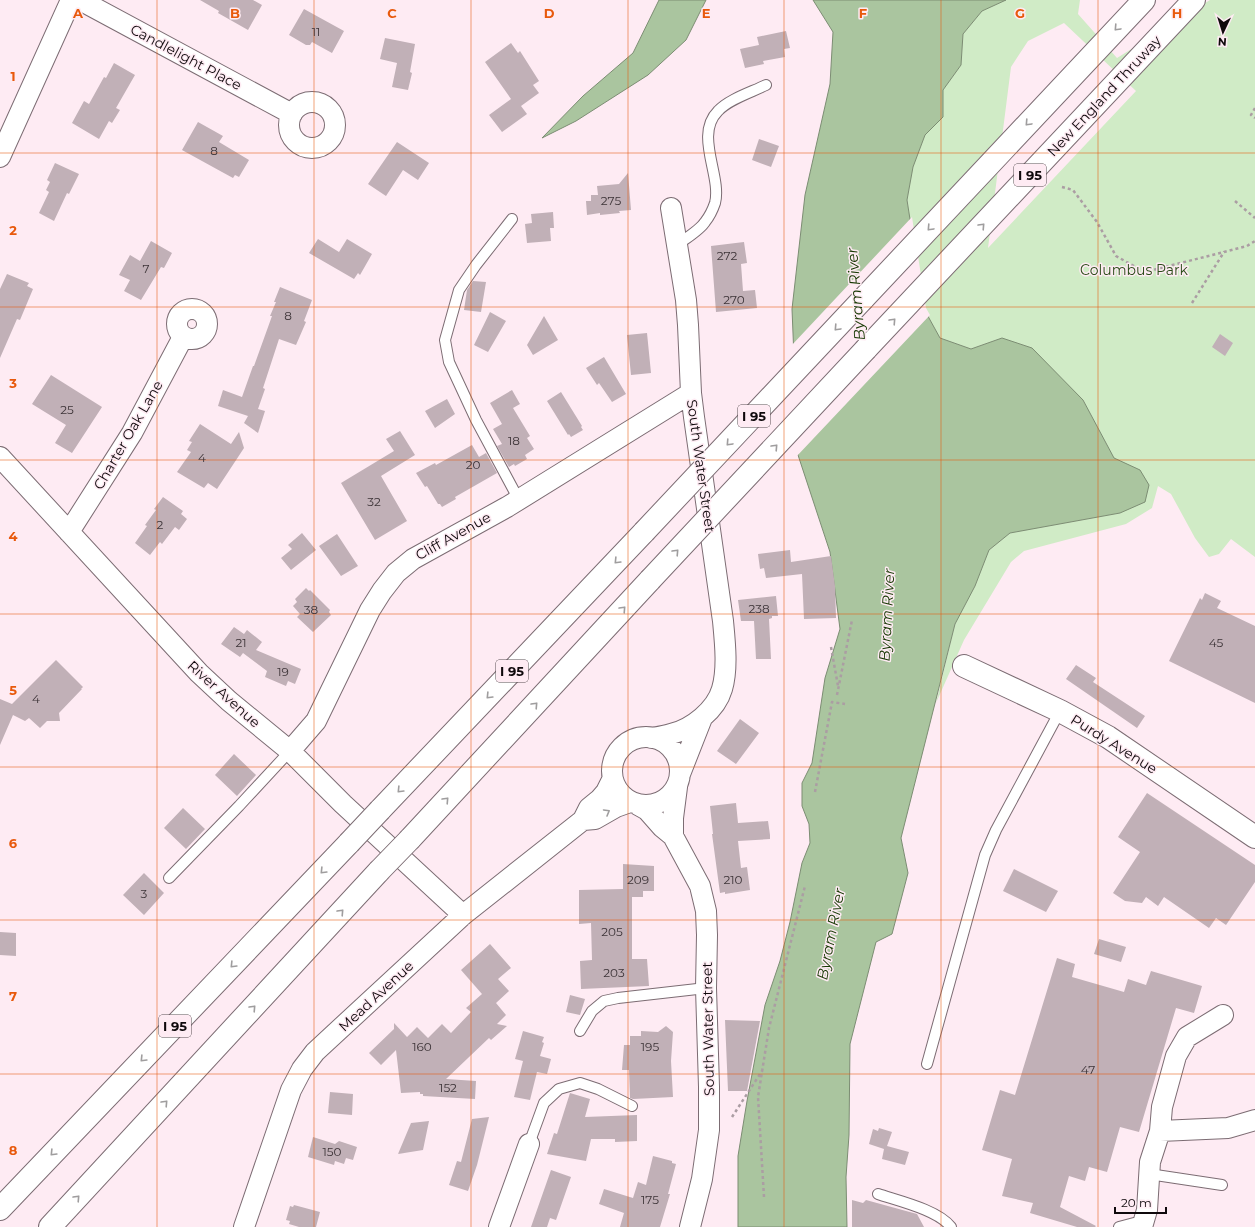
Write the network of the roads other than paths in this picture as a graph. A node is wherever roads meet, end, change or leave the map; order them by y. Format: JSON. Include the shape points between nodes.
{"nodes":[{"id":1,"x":71,"y":0,"type":"edge"},
{"id":2,"x":80,"y":0,"type":"edge"},
{"id":3,"x":1144,"y":0,"type":"edge"},
{"id":4,"x":1194,"y":0,"type":"edge"},
{"id":5,"x":766,"y":85,"type":"dead end"},
{"id":6,"x":292,"y":114,"type":"dead end"},
{"id":7,"x":0,"y":157,"type":"edge"},
{"id":8,"x":671,"y":208,"type":"dead end"},
{"id":9,"x":512,"y":219,"type":"dead end"},
{"id":10,"x":677,"y":245,"type":"junction"},
{"id":11,"x":183,"y":337,"type":"dead end"},
{"id":12,"x":691,"y":393,"type":"junction"},
{"id":13,"x":0,"y":457,"type":"edge"},
{"id":14,"x":519,"y":500,"type":"junction"},
{"id":15,"x":69,"y":532,"type":"junction"},
{"id":16,"x":964,"y":666,"type":"dead end"},
{"id":17,"x":1060,"y":711,"type":"junction"},
{"id":18,"x":702,"y":718,"type":"junction"},
{"id":19,"x":652,"y":738,"type":"junction"},
{"id":20,"x":290,"y":751,"type":"junction"},
{"id":21,"x":612,"y":780,"type":"junction"},
{"id":22,"x":678,"y":780,"type":"junction"},
{"id":23,"x":634,"y":803,"type":"junction"},
{"id":24,"x":583,"y":820,"type":"junction"},
{"id":25,"x":673,"y":836,"type":"junction"},
{"id":26,"x":1255,"y":837,"type":"edge"},
{"id":27,"x":169,"y":878,"type":"dead end"},
{"id":28,"x":463,"y":915,"type":"junction"},
{"id":29,"x":706,"y":988,"type":"junction"},
{"id":30,"x":1223,"y":1015,"type":"dead end"},
{"id":31,"x":580,"y":1031,"type":"dead end"},
{"id":32,"x":927,"y":1064,"type":"dead end"},
{"id":33,"x":632,"y":1106,"type":"dead end"},
{"id":34,"x":1255,"y":1120,"type":"edge"},
{"id":35,"x":1160,"y":1131,"type":"junction"},
{"id":36,"x":529,"y":1144,"type":"joint"},
{"id":37,"x":1149,"y":1174,"type":"junction"},
{"id":38,"x":1222,"y":1186,"type":"dead end"},
{"id":39,"x":878,"y":1194,"type":"dead end"},
{"id":40,"x":0,"y":1209,"type":"edge"},
{"id":41,"x":1147,"y":1226,"type":"edge"},
{"id":42,"x":50,"y":1227,"type":"edge"},
{"id":43,"x":244,"y":1227,"type":"edge"},
{"id":44,"x":499,"y":1227,"type":"edge"},
{"id":45,"x":690,"y":1227,"type":"edge"},
{"id":46,"x":952,"y":1227,"type":"edge"},
{"id":47,"x":1119,"y":1227,"type":"edge"}],
"edges":[{"from":1,"to":7,"type":"street"},
{"from":2,"to":6,"type":"street","name":"Candlelight Place"},
{"from":3,"to":40,"type":"main road","number":"I 95","one_way":true,"bridge":true,"via":[[350,843]]},
{"from":42,"to":4,"type":"main road","name":"New England Thruway","number":"I 95","one_way":true,"bridge":true,"via":[[650,580]]},
{"from":5,"to":10,"type":"lane","via":[[729,102],[717,111],[711,122],[708,151],[715,186],[715,202],[705,223]]},
{"from":8,"to":10,"type":"street","name":"South Water Street"},
{"from":9,"to":14,"type":"lane","via":[[459,290],[445,340],[449,362],[476,420]]},
{"from":10,"to":12,"type":"street","name":"South Water Street","via":[[688,325]]},
{"from":11,"to":15,"type":"street","name":"Charter Oak Lane","via":[[132,434]]},
{"from":12,"to":14,"type":"street","name":"Cliff Avenue"},
{"from":12,"to":18,"type":"street","name":"South Water Street","via":[[725,645],[722,688],[718,700]]},
{"from":13,"to":15,"type":"street","name":"River Avenue"},
{"from":14,"to":20,"type":"street","name":"Cliff Avenue","via":[[413,559],[396,573],[370,610],[316,721]]},
{"from":15,"to":20,"type":"street","name":"River Avenue","via":[[199,673]]},
{"from":16,"to":17,"type":"main road","name":"Purdy Avenue"},
{"from":17,"to":26,"type":"main road","name":"Purdy Avenue","via":[[1108,737]]},
{"from":17,"to":32,"type":"lane","via":[[985,855]]},
{"from":18,"to":19,"type":"street","name":"South Water Street","via":[[671,734]]},
{"from":18,"to":22,"type":"street","name":"South Water Street"},
{"from":19,"to":21,"type":"street","via":[[642,737],[621,748],[613,761]]},
{"from":19,"to":22,"type":"street","via":[[664,742],[673,751],[679,762]]},
{"from":20,"to":27,"type":"lane"},
{"from":20,"to":28,"type":"street","name":"River Avenue","via":[[343,804]]},
{"from":21,"to":23,"type":"street","via":[[622,796]]},
{"from":21,"to":24,"type":"street","name":"Mead Avenue","via":[[606,792],[589,808]]},
{"from":22,"to":23,"type":"street","via":[[670,796],[660,802],[650,805]]},
{"from":22,"to":25,"type":"street","name":"South Water Street"},
{"from":24,"to":23,"type":"street","name":"Mead Avenue","one_way":true,"via":[[595,819],[616,807]]},
{"from":23,"to":25,"type":"street","name":"South Water Street","via":[[647,810]]},
{"from":24,"to":28,"type":"street","name":"Mead Avenue"},
{"from":25,"to":29,"type":"street","name":"South Water Street","via":[[700,886],[706,911]]},
{"from":28,"to":43,"type":"street","name":"Mead Avenue","via":[[315,1052],[302,1068],[283,1109]]},
{"from":29,"to":31,"type":"lane","via":[[604,1001],[592,1011]]},
{"from":29,"to":45,"type":"street","name":"South Water Street","via":[[709,1130],[702,1179]]},
{"from":30,"to":35,"type":"street","via":[[1187,1037],[1176,1056],[1162,1107]]},
{"from":33,"to":36,"type":"lane","via":[[580,1083],[559,1089],[544,1103]]},
{"from":34,"to":35,"type":"street","via":[[1228,1128]]},
{"from":35,"to":37,"type":"street","via":[[1150,1162]]},
{"from":36,"to":44,"type":"street"},
{"from":37,"to":38,"type":"lane"},
{"from":37,"to":41,"type":"street"},
{"from":39,"to":46,"type":"lane","via":[[929,1211]]},
{"from":41,"to":47,"type":"lane","via":[[1134,1223]]}]}
